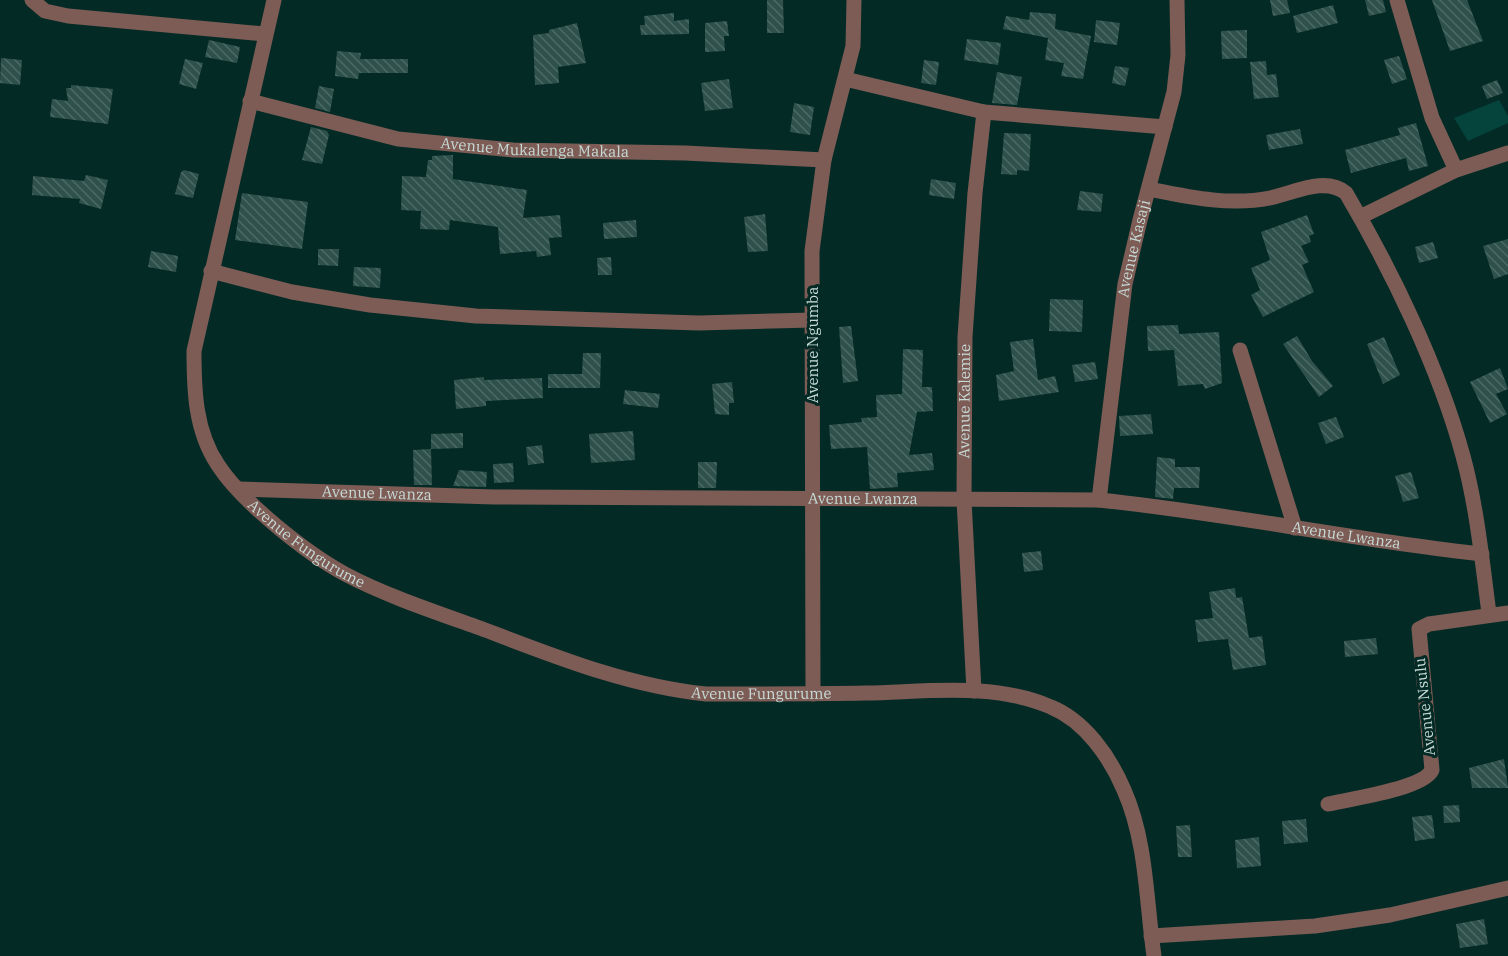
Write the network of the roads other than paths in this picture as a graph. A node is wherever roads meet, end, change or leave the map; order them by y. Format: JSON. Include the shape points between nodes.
{"nodes":[{"id":1,"x":32,"y":0,"type":"edge"},
{"id":2,"x":274,"y":0,"type":"edge"},
{"id":3,"x":854,"y":0,"type":"edge"},
{"id":4,"x":1177,"y":0,"type":"edge"},
{"id":5,"x":1397,"y":0,"type":"edge"},
{"id":6,"x":265,"y":34,"type":"junction"},
{"id":7,"x":845,"y":79,"type":"junction"},
{"id":8,"x":250,"y":101,"type":"junction"},
{"id":9,"x":984,"y":112,"type":"junction"},
{"id":10,"x":1165,"y":128,"type":"junction"},
{"id":11,"x":1508,"y":153,"type":"edge"},
{"id":12,"x":824,"y":160,"type":"junction"},
{"id":13,"x":1456,"y":170,"type":"junction"},
{"id":14,"x":1149,"y":189,"type":"junction"},
{"id":15,"x":1360,"y":217,"type":"junction"},
{"id":16,"x":211,"y":271,"type":"junction"},
{"id":17,"x":813,"y":320,"type":"junction"},
{"id":18,"x":1240,"y":350,"type":"dead end"},
{"id":19,"x":239,"y":489,"type":"junction"},
{"id":20,"x":815,"y":499,"type":"junction"},
{"id":21,"x":964,"y":500,"type":"junction"},
{"id":22,"x":1099,"y":500,"type":"junction"},
{"id":23,"x":1295,"y":528,"type":"junction"},
{"id":24,"x":1482,"y":555,"type":"junction"},
{"id":25,"x":1508,"y":612,"type":"edge"},
{"id":26,"x":1489,"y":613,"type":"junction"},
{"id":27,"x":974,"y":691,"type":"junction"},
{"id":28,"x":813,"y":694,"type":"junction"},
{"id":29,"x":1328,"y":804,"type":"dead end"},
{"id":30,"x":1508,"y":888,"type":"edge"},
{"id":31,"x":1151,"y":936,"type":"junction"},
{"id":32,"x":1154,"y":956,"type":"edge"}],
"edges":[{"from":1,"to":6,"type":"street","via":[[45,11],[68,16]]},
{"from":2,"to":6,"type":"street","name":"Avenue Fungurume"},
{"from":3,"to":7,"type":"street","name":"Avenue Ngumba","via":[[853,46]]},
{"from":4,"to":10,"type":"street","name":"Avenue Kasaji","via":[[1178,55]]},
{"from":5,"to":13,"type":"street","via":[[1432,118]]},
{"from":6,"to":8,"type":"street","name":"Avenue Fungurume"},
{"from":7,"to":9,"type":"street"},
{"from":7,"to":12,"type":"street","name":"Avenue Ngumba"},
{"from":8,"to":12,"type":"street","name":"Avenue Mukalenga Makala","via":[[409,140],[513,150]]},
{"from":8,"to":16,"type":"street","name":"Avenue Fungurume"},
{"from":9,"to":10,"type":"street"},
{"from":9,"to":21,"type":"street","name":"Avenue Kalemie","via":[[966,304]]},
{"from":10,"to":14,"type":"street","name":"Avenue Kasaji"},
{"from":11,"to":13,"type":"street"},
{"from":12,"to":17,"type":"street","name":"Avenue Ngumba","via":[[812,251]]},
{"from":13,"to":15,"type":"street"},
{"from":14,"to":15,"type":"street","via":[[1214,201],[1242,201],[1330,185],[1346,193]]},
{"from":14,"to":22,"type":"street","name":"Avenue Kasaji","via":[[1125,284]]},
{"from":15,"to":24,"type":"street","via":[[1444,396],[1464,456]]},
{"from":16,"to":17,"type":"street","via":[[292,292],[476,316],[699,323]]},
{"from":16,"to":19,"type":"street","name":"Avenue Fungurume","via":[[194,351],[196,402],[199,424],[218,465]]},
{"from":17,"to":20,"type":"street","name":"Avenue Ngumba"},
{"from":18,"to":23,"type":"street"},
{"from":19,"to":20,"type":"street","name":"Avenue Lwanza","via":[[494,497]]},
{"from":19,"to":28,"type":"street","name":"Avenue Fungurume","via":[[300,546],[346,574],[621,679],[706,694]]},
{"from":20,"to":21,"type":"street","name":"Avenue Lwanza"},
{"from":20,"to":28,"type":"street","name":"Avenue Ngumba"},
{"from":21,"to":22,"type":"street","name":"Avenue Lwanza"},
{"from":21,"to":27,"type":"street","name":"Avenue Kalemie"},
{"from":22,"to":23,"type":"street","name":"Avenue Lwanza"},
{"from":23,"to":24,"type":"street","name":"Avenue Lwanza","via":[[1384,544]]},
{"from":24,"to":26,"type":"street"},
{"from":25,"to":26,"type":"street"},
{"from":26,"to":29,"type":"street","name":"Avenue Nsulu","via":[[1419,629],[1430,775],[1393,789]]},
{"from":27,"to":28,"type":"street","name":"Avenue Fungurume"},
{"from":27,"to":31,"type":"street","name":"Avenue Fungurume","via":[[1025,698],[1052,707],[1074,719],[1094,740],[1124,790],[1132,816],[1143,860]]},
{"from":30,"to":31,"type":"street","via":[[1390,915],[1315,926]]},
{"from":31,"to":32,"type":"street","name":"Avenue Fungurume"}]}
